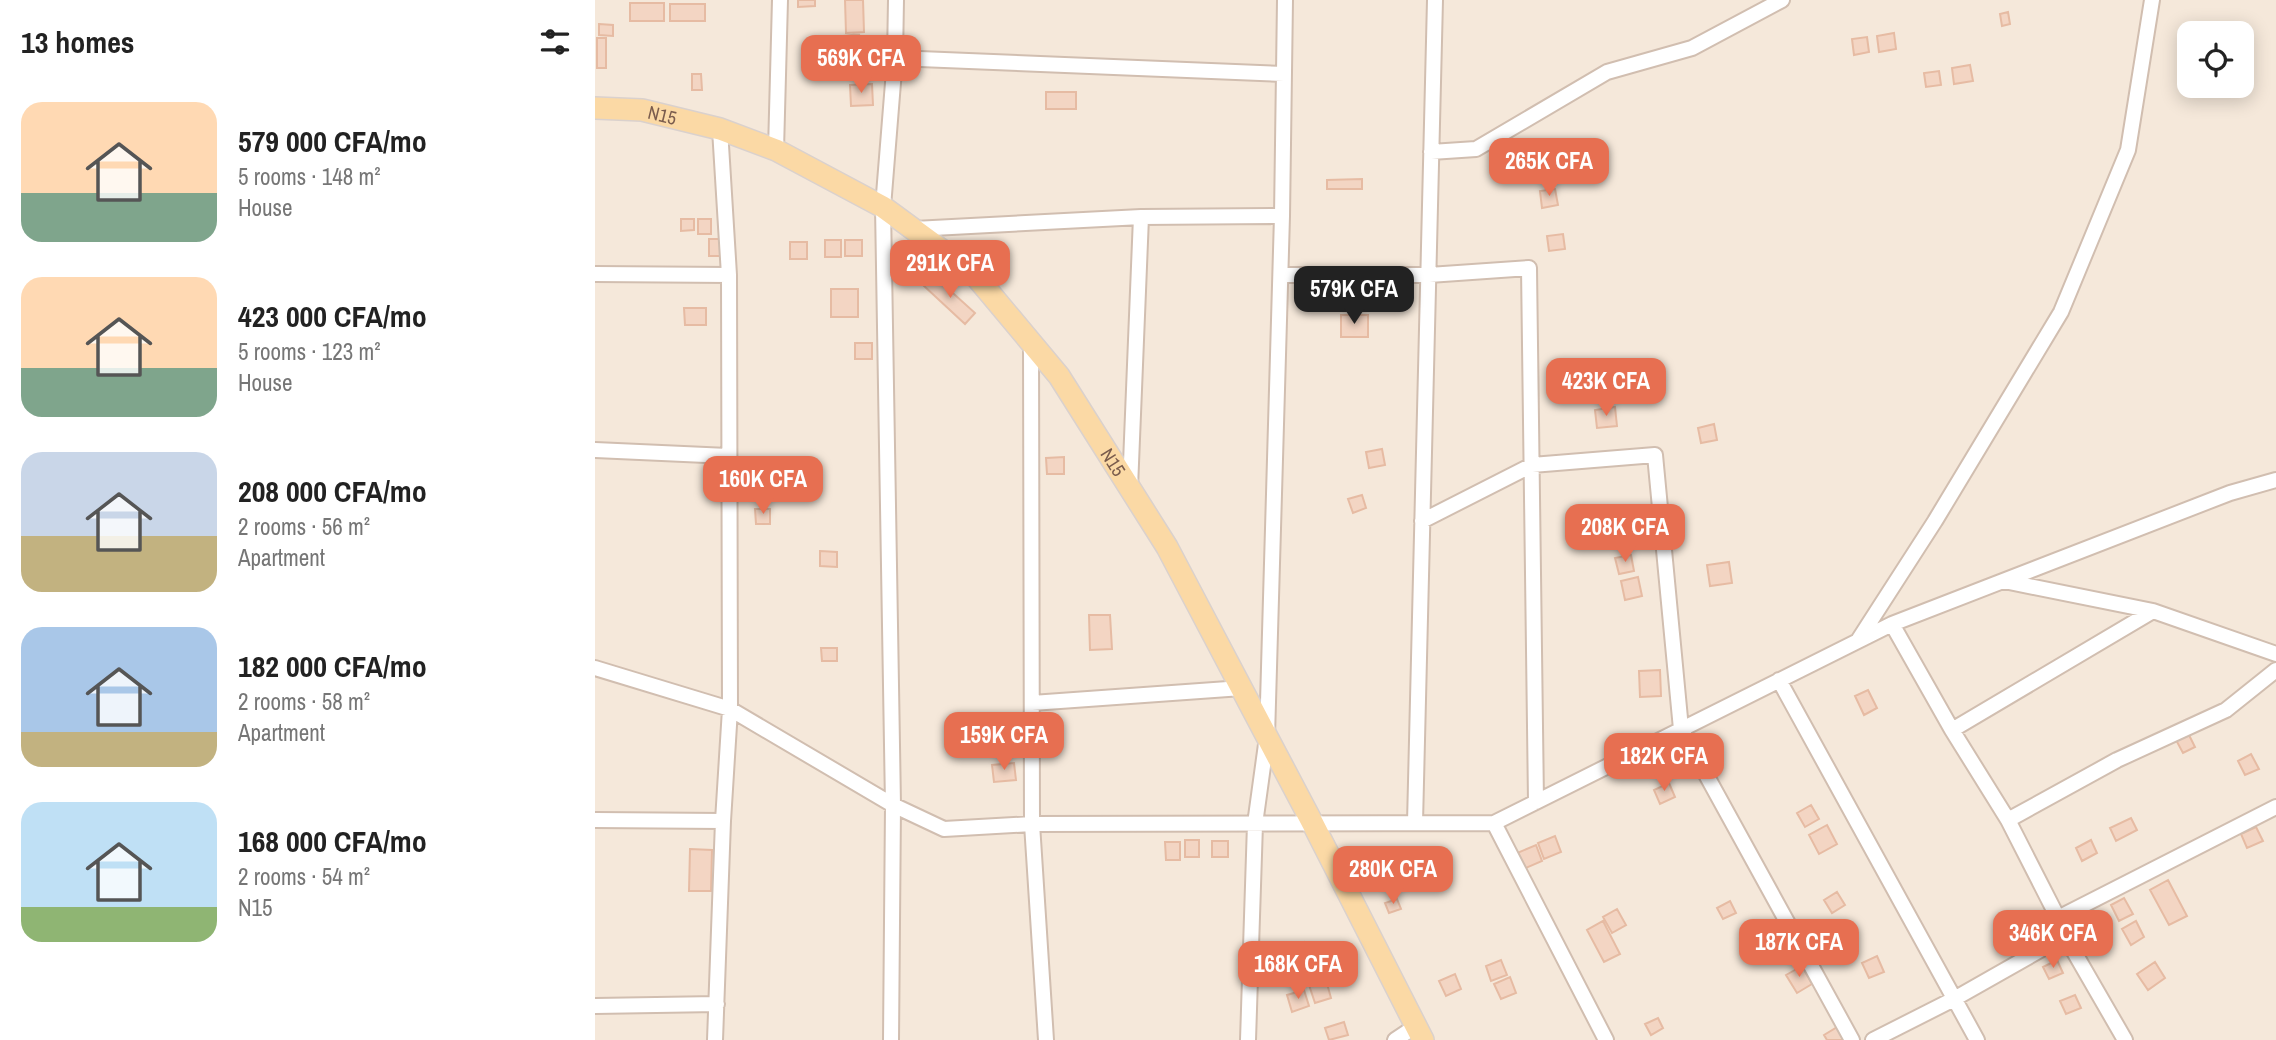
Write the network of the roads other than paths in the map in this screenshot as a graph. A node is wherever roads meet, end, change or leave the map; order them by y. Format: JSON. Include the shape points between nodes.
{"nodes":[{"id":1,"x":781,"y":0,"type":"edge"},
{"id":2,"x":897,"y":0,"type":"edge"},
{"id":3,"x":1285,"y":0,"type":"edge"},
{"id":4,"x":1435,"y":0,"type":"edge"},
{"id":5,"x":1782,"y":0,"type":"edge"},
{"id":6,"x":2153,"y":0,"type":"edge"},
{"id":7,"x":895,"y":58,"type":"junction"},
{"id":8,"x":1284,"y":74,"type":"junction"},
{"id":9,"x":595,"y":108,"type":"edge"},
{"id":10,"x":720,"y":129,"type":"junction"},
{"id":11,"x":776,"y":150,"type":"junction"},
{"id":12,"x":1431,"y":152,"type":"junction"},
{"id":13,"x":883,"y":207,"type":"junction"},
{"id":14,"x":1282,"y":216,"type":"junction"},
{"id":15,"x":1141,"y":217,"type":"junction"},
{"id":16,"x":914,"y":229,"type":"junction"},
{"id":17,"x":595,"y":274,"type":"edge"},
{"id":18,"x":729,"y":275,"type":"junction"},
{"id":19,"x":1281,"y":275,"type":"junction"},
{"id":20,"x":1429,"y":275,"type":"junction"},
{"id":21,"x":1031,"y":343,"type":"junction"},
{"id":22,"x":595,"y":450,"type":"edge"},
{"id":23,"x":728,"y":456,"type":"junction"},
{"id":24,"x":1532,"y":465,"type":"junction"},
{"id":25,"x":2276,"y":480,"type":"edge"},
{"id":26,"x":1130,"y":489,"type":"junction"},
{"id":27,"x":1422,"y":521,"type":"junction"},
{"id":28,"x":2003,"y":581,"type":"junction"},
{"id":29,"x":2153,"y":611,"type":"junction"},
{"id":30,"x":1892,"y":624,"type":"junction"},
{"id":31,"x":1859,"y":640,"type":"junction"},
{"id":32,"x":2276,"y":654,"type":"edge"},
{"id":33,"x":595,"y":668,"type":"edge"},
{"id":34,"x":2276,"y":670,"type":"edge"},
{"id":35,"x":1779,"y":680,"type":"junction"},
{"id":36,"x":1242,"y":688,"type":"junction"},
{"id":37,"x":1032,"y":703,"type":"junction"},
{"id":38,"x":730,"y":709,"type":"junction"},
{"id":39,"x":1681,"y":729,"type":"junction"},
{"id":40,"x":1952,"y":730,"type":"junction"},
{"id":41,"x":1267,"y":737,"type":"junction"},
{"id":42,"x":1536,"y":802,"type":"junction"},
{"id":43,"x":893,"y":805,"type":"junction"},
{"id":44,"x":2276,"y":807,"type":"edge"},
{"id":45,"x":595,"y":820,"type":"edge"},
{"id":46,"x":2008,"y":820,"type":"junction"},
{"id":47,"x":723,"y":821,"type":"junction"},
{"id":48,"x":1494,"y":822,"type":"junction"},
{"id":49,"x":1415,"y":823,"type":"junction"},
{"id":50,"x":1032,"y":824,"type":"junction"},
{"id":51,"x":1255,"y":824,"type":"junction"},
{"id":52,"x":1313,"y":824,"type":"junction"},
{"id":53,"x":2059,"y":918,"type":"junction"},
{"id":54,"x":2065,"y":936,"type":"junction"},
{"id":55,"x":1954,"y":999,"type":"junction"},
{"id":56,"x":717,"y":1004,"type":"junction"},
{"id":57,"x":595,"y":1006,"type":"edge"},
{"id":58,"x":1420,"y":1033,"type":"edge"},
{"id":59,"x":715,"y":1040,"type":"edge"},
{"id":60,"x":891,"y":1040,"type":"edge"},
{"id":61,"x":1046,"y":1040,"type":"edge"},
{"id":62,"x":1248,"y":1040,"type":"edge"},
{"id":63,"x":1395,"y":1040,"type":"edge"},
{"id":64,"x":1606,"y":1040,"type":"edge"},
{"id":65,"x":1852,"y":1040,"type":"edge"},
{"id":66,"x":1873,"y":1040,"type":"edge"},
{"id":67,"x":1977,"y":1040,"type":"edge"},
{"id":68,"x":2125,"y":1040,"type":"edge"}],
"edges":[{"from":1,"to":11,"type":"street"},
{"from":2,"to":7,"type":"street"},
{"from":3,"to":8,"type":"street"},
{"from":4,"to":12,"type":"street"},
{"from":5,"to":12,"type":"street","via":[[1692,48],[1608,72],[1476,149]]},
{"from":6,"to":31,"type":"street","via":[[2128,150],[2061,312]]},
{"from":7,"to":8,"type":"street"},
{"from":7,"to":13,"type":"street"},
{"from":8,"to":14,"type":"street"},
{"from":9,"to":10,"type":"main road","name":"N15","via":[[642,110]]},
{"from":10,"to":11,"type":"main road","name":"N15"},
{"from":10,"to":18,"type":"street"},
{"from":11,"to":13,"type":"main road","name":"N15"},
{"from":12,"to":20,"type":"street"},
{"from":13,"to":16,"type":"main road","name":"N15"},
{"from":13,"to":43,"type":"street"},
{"from":14,"to":15,"type":"street"},
{"from":14,"to":19,"type":"street"},
{"from":15,"to":16,"type":"street"},
{"from":15,"to":26,"type":"street"},
{"from":16,"to":21,"type":"main road","name":"N15","via":[[973,273]]},
{"from":17,"to":18,"type":"street"},
{"from":18,"to":23,"type":"street"},
{"from":19,"to":20,"type":"street"},
{"from":19,"to":41,"type":"street"},
{"from":20,"to":24,"type":"street","via":[[1529,268]]},
{"from":20,"to":27,"type":"street"},
{"from":21,"to":26,"type":"main road","name":"N15","via":[[1059,376]]},
{"from":21,"to":37,"type":"street"},
{"from":22,"to":23,"type":"street"},
{"from":23,"to":38,"type":"street"},
{"from":24,"to":27,"type":"street"},
{"from":24,"to":39,"type":"street","via":[[1655,455]]},
{"from":24,"to":42,"type":"street"},
{"from":25,"to":28,"type":"street","via":[[2230,493]]},
{"from":26,"to":36,"type":"main road","name":"N15","via":[[1167,547]]},
{"from":27,"to":49,"type":"street"},
{"from":28,"to":29,"type":"street"},
{"from":28,"to":30,"type":"street"},
{"from":29,"to":32,"type":"street"},
{"from":29,"to":40,"type":"street"},
{"from":30,"to":31,"type":"street"},
{"from":30,"to":40,"type":"street"},
{"from":31,"to":35,"type":"street"},
{"from":33,"to":38,"type":"street"},
{"from":34,"to":46,"type":"street","via":[[2226,710],[2117,760]]},
{"from":35,"to":39,"type":"street"},
{"from":35,"to":55,"type":"street"},
{"from":36,"to":37,"type":"street"},
{"from":36,"to":41,"type":"main road","name":"N15"},
{"from":37,"to":50,"type":"street"},
{"from":38,"to":43,"type":"street"},
{"from":38,"to":47,"type":"street"},
{"from":39,"to":42,"type":"street"},
{"from":39,"to":65,"type":"street"},
{"from":40,"to":46,"type":"street"},
{"from":41,"to":51,"type":"street"},
{"from":41,"to":52,"type":"main road","name":"N15"},
{"from":42,"to":48,"type":"street"},
{"from":43,"to":50,"type":"street","via":[[944,829]]},
{"from":43,"to":60,"type":"street"},
{"from":44,"to":53,"type":"street"},
{"from":45,"to":47,"type":"street"},
{"from":46,"to":53,"type":"street"},
{"from":47,"to":56,"type":"street"},
{"from":48,"to":49,"type":"street"},
{"from":48,"to":64,"type":"street"},
{"from":49,"to":52,"type":"street"},
{"from":50,"to":51,"type":"street"},
{"from":50,"to":61,"type":"street"},
{"from":51,"to":52,"type":"street"},
{"from":51,"to":62,"type":"street"},
{"from":52,"to":58,"type":"main road","name":"N15"},
{"from":53,"to":54,"type":"street"},
{"from":54,"to":55,"type":"street"},
{"from":54,"to":68,"type":"street"},
{"from":55,"to":66,"type":"street"},
{"from":55,"to":67,"type":"street"},
{"from":56,"to":57,"type":"street"},
{"from":56,"to":59,"type":"street"},
{"from":58,"to":63,"type":"street"}]}
